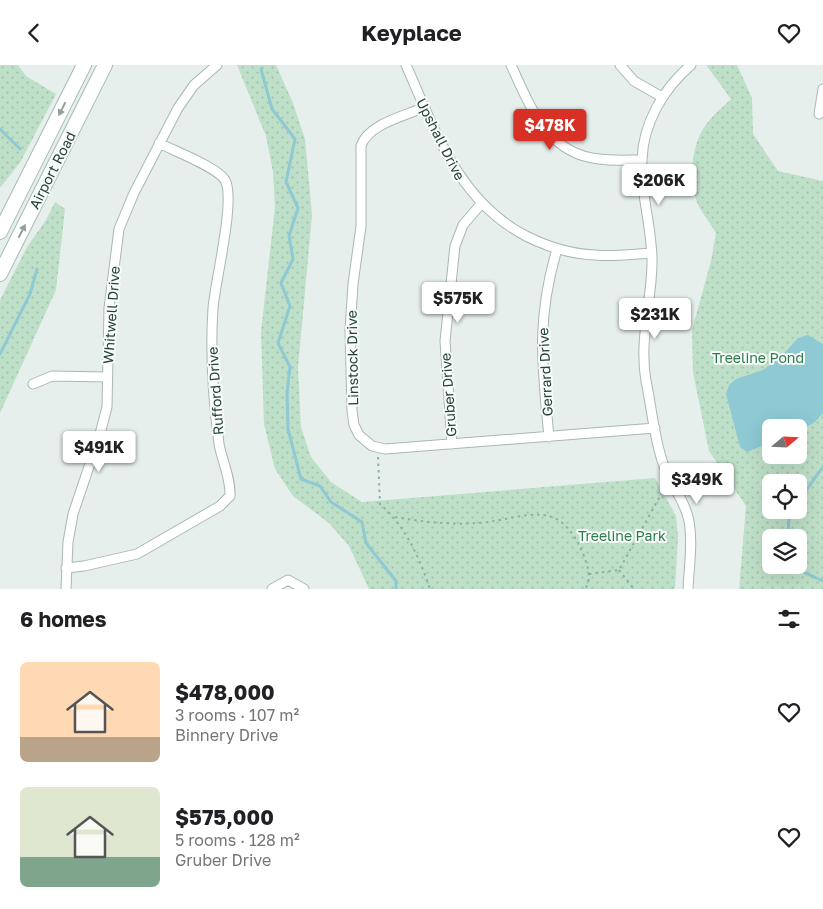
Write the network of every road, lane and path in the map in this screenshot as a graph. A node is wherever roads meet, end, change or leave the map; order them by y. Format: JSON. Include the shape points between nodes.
{"nodes":[{"id":1,"x":84,"y":65,"type":"edge"},
{"id":2,"x":105,"y":65,"type":"edge"},
{"id":3,"x":217,"y":65,"type":"edge"},
{"id":4,"x":406,"y":65,"type":"edge"},
{"id":5,"x":511,"y":65,"type":"edge"},
{"id":6,"x":620,"y":65,"type":"edge"},
{"id":7,"x":691,"y":65,"type":"edge"},
{"id":8,"x":823,"y":89,"type":"edge"},
{"id":9,"x":662,"y":97,"type":"junction"},
{"id":10,"x":424,"y":107,"type":"junction"},
{"id":11,"x":819,"y":114,"type":"dead end"},
{"id":12,"x":159,"y":143,"type":"junction"},
{"id":13,"x":642,"y":160,"type":"junction"},
{"id":14,"x":481,"y":204,"type":"junction"},
{"id":15,"x":0,"y":232,"type":"edge"},
{"id":16,"x":557,"y":249,"type":"junction"},
{"id":17,"x":652,"y":253,"type":"junction"},
{"id":18,"x":0,"y":274,"type":"edge"},
{"id":19,"x":107,"y":377,"type":"junction"},
{"id":20,"x":33,"y":384,"type":"dead end"},
{"id":21,"x":655,"y":428,"type":"junction"},
{"id":22,"x":549,"y":437,"type":"junction"},
{"id":23,"x":452,"y":444,"type":"junction"},
{"id":24,"x":378,"y":457,"type":"dead end"},
{"id":25,"x":664,"y":489,"type":"dead end"},
{"id":26,"x":395,"y":517,"type":"junction"},
{"id":27,"x":66,"y":568,"type":"junction"},
{"id":28,"x":619,"y":570,"type":"junction"},
{"id":29,"x":589,"y":574,"type":"junction"},
{"id":30,"x":66,"y":589,"type":"edge"},
{"id":31,"x":272,"y":589,"type":"edge"},
{"id":32,"x":304,"y":589,"type":"edge"},
{"id":33,"x":430,"y":589,"type":"edge"},
{"id":34,"x":586,"y":589,"type":"edge"},
{"id":35,"x":634,"y":589,"type":"edge"},
{"id":36,"x":688,"y":589,"type":"edge"}],
"edges":[{"from":1,"to":15,"type":"main road","name":"Airport Road","one_way":true},
{"from":18,"to":2,"type":"main road","name":"Airport Road","one_way":true},
{"from":3,"to":12,"type":"street","name":"Whitwell Drive","via":[[188,92]]},
{"from":4,"to":10,"type":"street","name":"Upshall Drive"},
{"from":5,"to":13,"type":"street","via":[[537,120],[556,141],[598,159]]},
{"from":6,"to":9,"type":"street","via":[[634,81]]},
{"from":7,"to":9,"type":"street"},
{"from":8,"to":11,"type":"street"},
{"from":9,"to":13,"type":"street","via":[[650,125]]},
{"from":10,"to":14,"type":"street","name":"Upshall Drive","via":[[451,165]]},
{"from":10,"to":23,"type":"street","name":"Linstock Drive","via":[[374,129],[363,140],[361,226],[350,336],[352,411],[359,435],[378,449]]},
{"from":12,"to":19,"type":"street","name":"Whitwell Drive","via":[[120,229],[109,308]]},
{"from":12,"to":27,"type":"street","name":"Rufford Drive","via":[[219,173],[227,188],[226,220],[213,308],[212,352],[216,426],[230,496],[220,506],[137,554]]},
{"from":13,"to":17,"type":"street"},
{"from":14,"to":16,"type":"street","name":"Upshall Drive","via":[[514,229]]},
{"from":14,"to":23,"type":"street","name":"Gruber Drive","via":[[463,225],[455,246],[445,341]]},
{"from":16,"to":17,"type":"street","name":"Upshall Drive","via":[[605,256]]},
{"from":16,"to":22,"type":"street","name":"Gerrard Drive","via":[[541,332]]},
{"from":17,"to":21,"type":"street","via":[[642,347]]},
{"from":19,"to":20,"type":"street","via":[[52,376]]},
{"from":19,"to":27,"type":"street","name":"Whitwell Drive","via":[[105,419],[75,507]]},
{"from":21,"to":22,"type":"street","name":"Linstock Drive"},
{"from":21,"to":36,"type":"street","via":[[663,464],[690,522]]},
{"from":22,"to":23,"type":"street","name":"Linstock Drive"},
{"from":24,"to":26,"type":"path","via":[[380,504]]},
{"from":25,"to":28,"type":"path"},
{"from":26,"to":29,"type":"path","via":[[425,523],[479,523],[526,514],[548,516],[568,526],[577,539]]},
{"from":26,"to":33,"type":"path","via":[[419,558]]},
{"from":27,"to":30,"type":"street","name":"Whitwell Drive"},
{"from":28,"to":29,"type":"path"},
{"from":28,"to":35,"type":"path"},
{"from":29,"to":34,"type":"path"},
{"from":31,"to":32,"type":"street","via":[[288,580]]}]}
